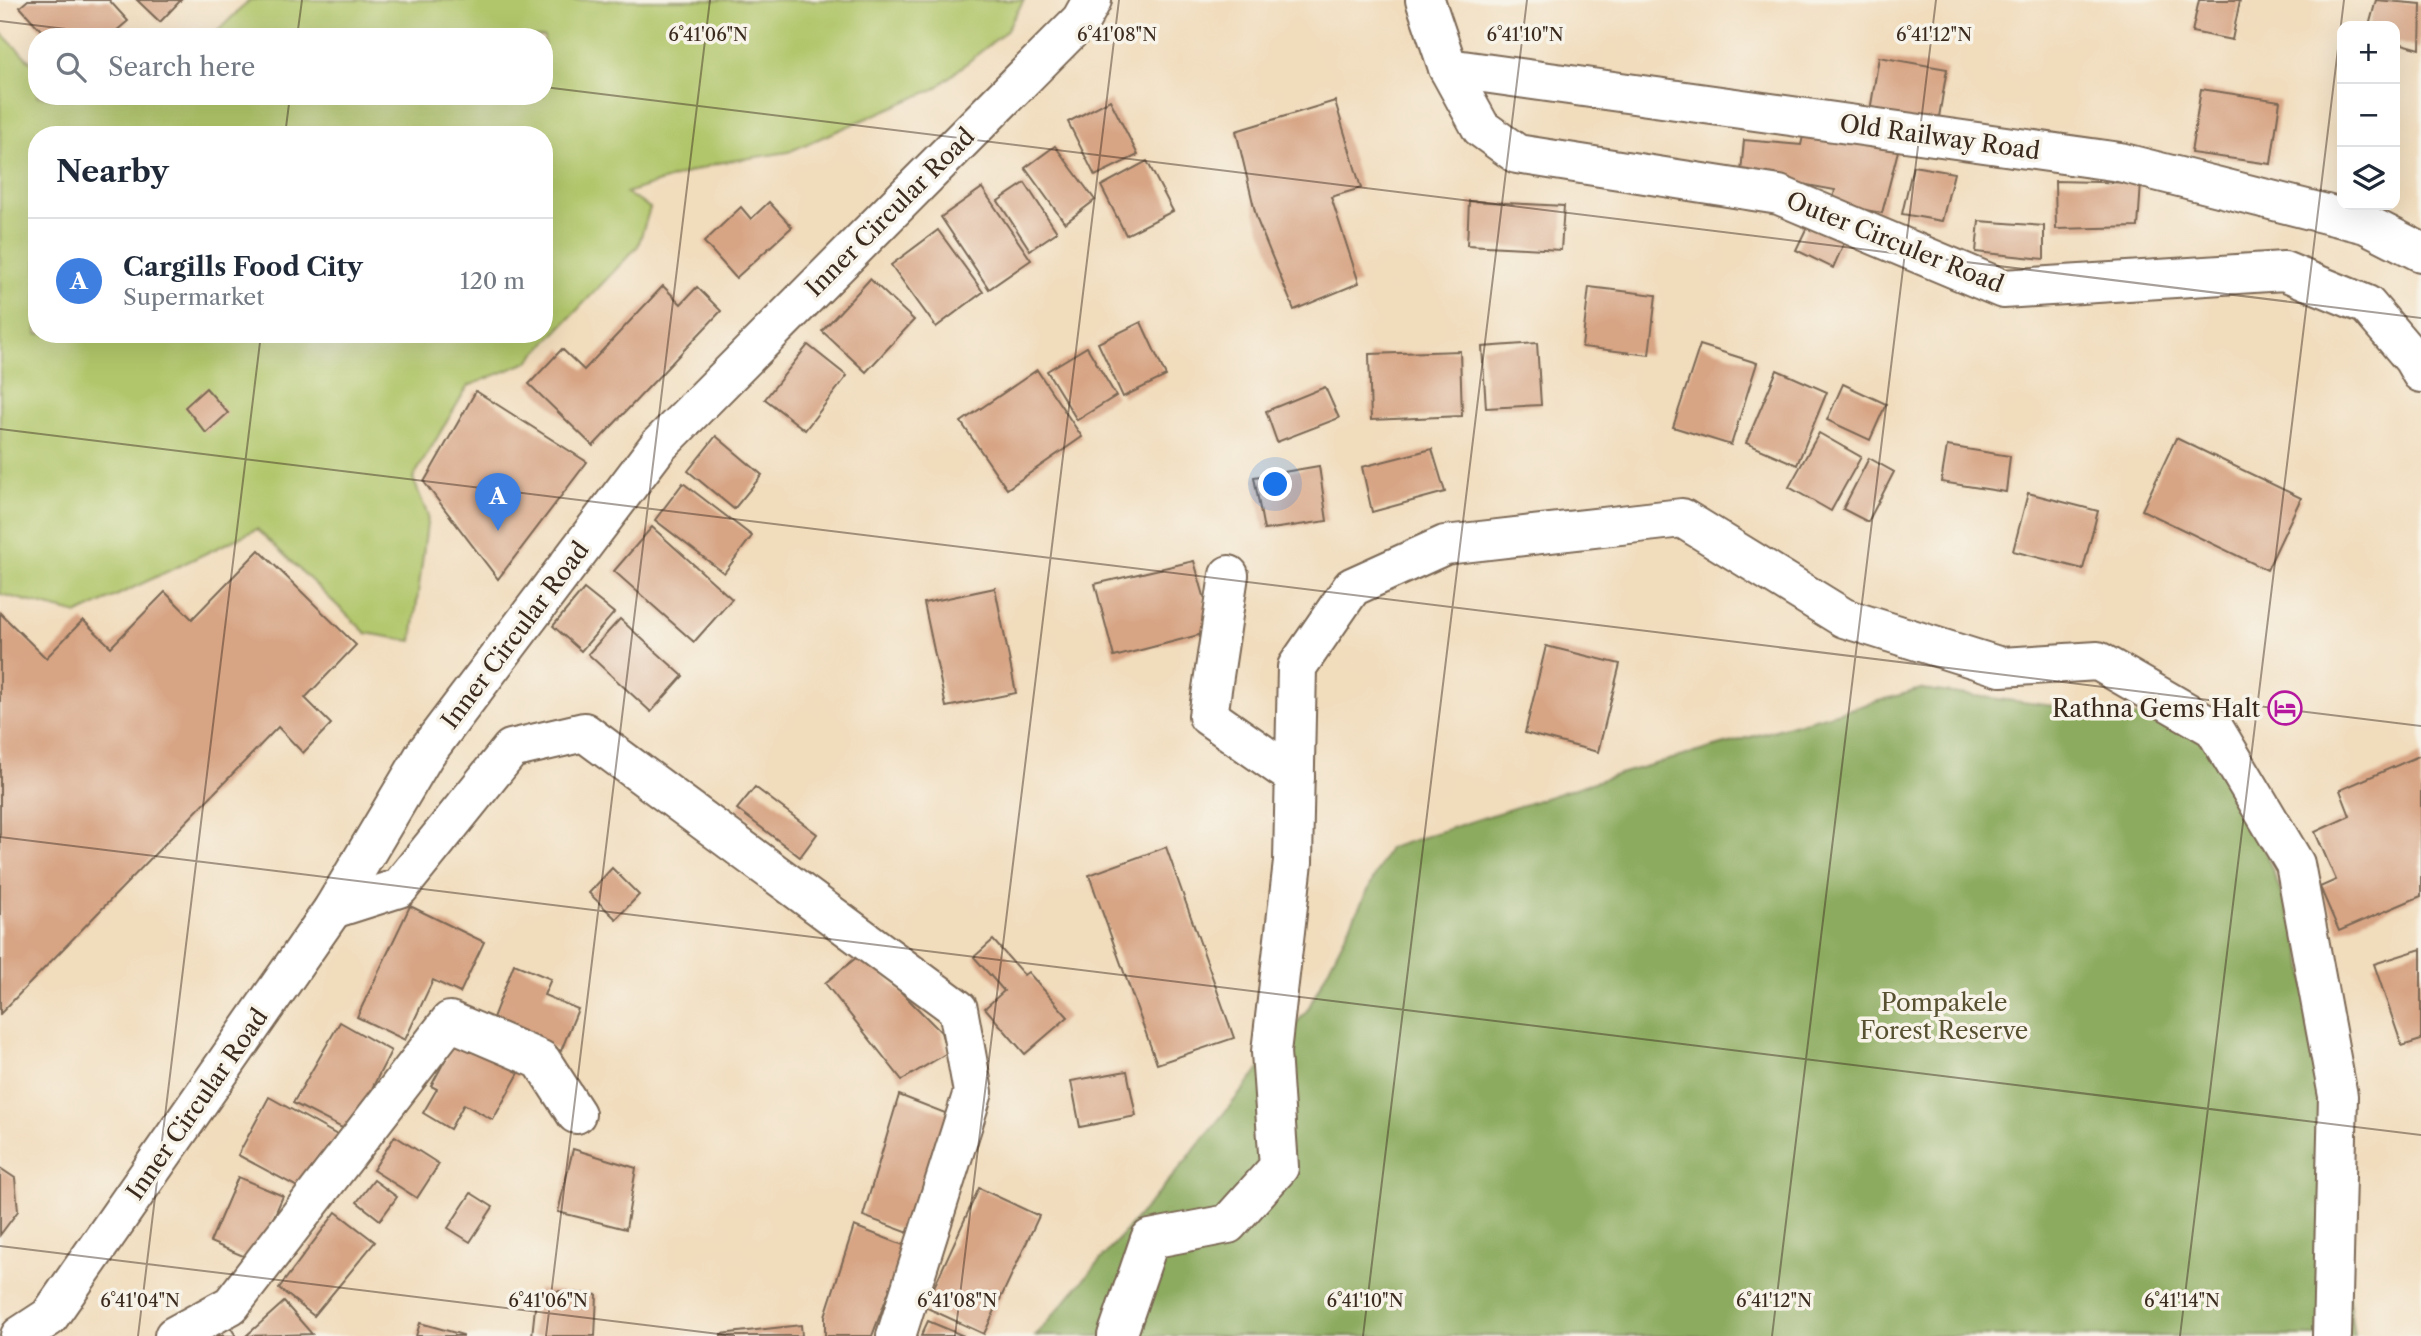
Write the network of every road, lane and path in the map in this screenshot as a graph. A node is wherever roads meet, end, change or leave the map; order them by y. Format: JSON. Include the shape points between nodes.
{"nodes":[{"id":1,"x":1092,"y":0,"type":"edge"},
{"id":2,"x":1425,"y":0,"type":"edge"},
{"id":3,"x":1448,"y":68,"type":"junction"},
{"id":4,"x":2421,"y":252,"type":"edge"},
{"id":5,"x":2421,"y":373,"type":"edge"},
{"id":6,"x":1229,"y":575,"type":"dead end"},
{"id":7,"x":1295,"y":777,"type":"junction"},
{"id":8,"x":332,"y":909,"type":"junction"},
{"id":9,"x":576,"y":1114,"type":"dead end"},
{"id":10,"x":20,"y":1336,"type":"edge"},
{"id":11,"x":174,"y":1336,"type":"edge"},
{"id":12,"x":895,"y":1336,"type":"edge"},
{"id":13,"x":1117,"y":1336,"type":"edge"},
{"id":14,"x":2332,"y":1336,"type":"edge"}],
"edges":[{"from":1,"to":8,"type":"street","name":"Inner Circular Road","via":[[1082,20],[659,445],[425,754]]},
{"from":2,"to":3,"type":"street","name":"Outer Circuler Road"},
{"from":3,"to":4,"type":"street","name":"Old Railway Road","via":[[2120,162],[2366,224]]},
{"from":3,"to":5,"type":"street","name":"Outer Circuler Road","via":[[1481,128],[1517,154],[1779,195],[2003,289],[2284,271],[2367,305]]},
{"from":6,"to":7,"type":"street","via":[[1208,716]]},
{"from":7,"to":13,"type":"street","via":[[1293,862],[1271,1052],[1279,1167],[1228,1224],[1150,1240]]},
{"from":7,"to":14,"type":"street","via":[[1297,667],[1352,587],[1445,545],[1682,518],[1844,618],[2001,667],[2098,661],[2214,728],[2295,864],[2338,1096]]},
{"from":8,"to":10,"type":"street","name":"Inner Circular Road","via":[[49,1317]]},
{"from":8,"to":12,"type":"street","via":[[399,888],[511,749],[584,732],[958,1009],[973,1092]]},
{"from":9,"to":11,"type":"street","via":[[541,1060],[450,1021],[231,1305]]}]}
